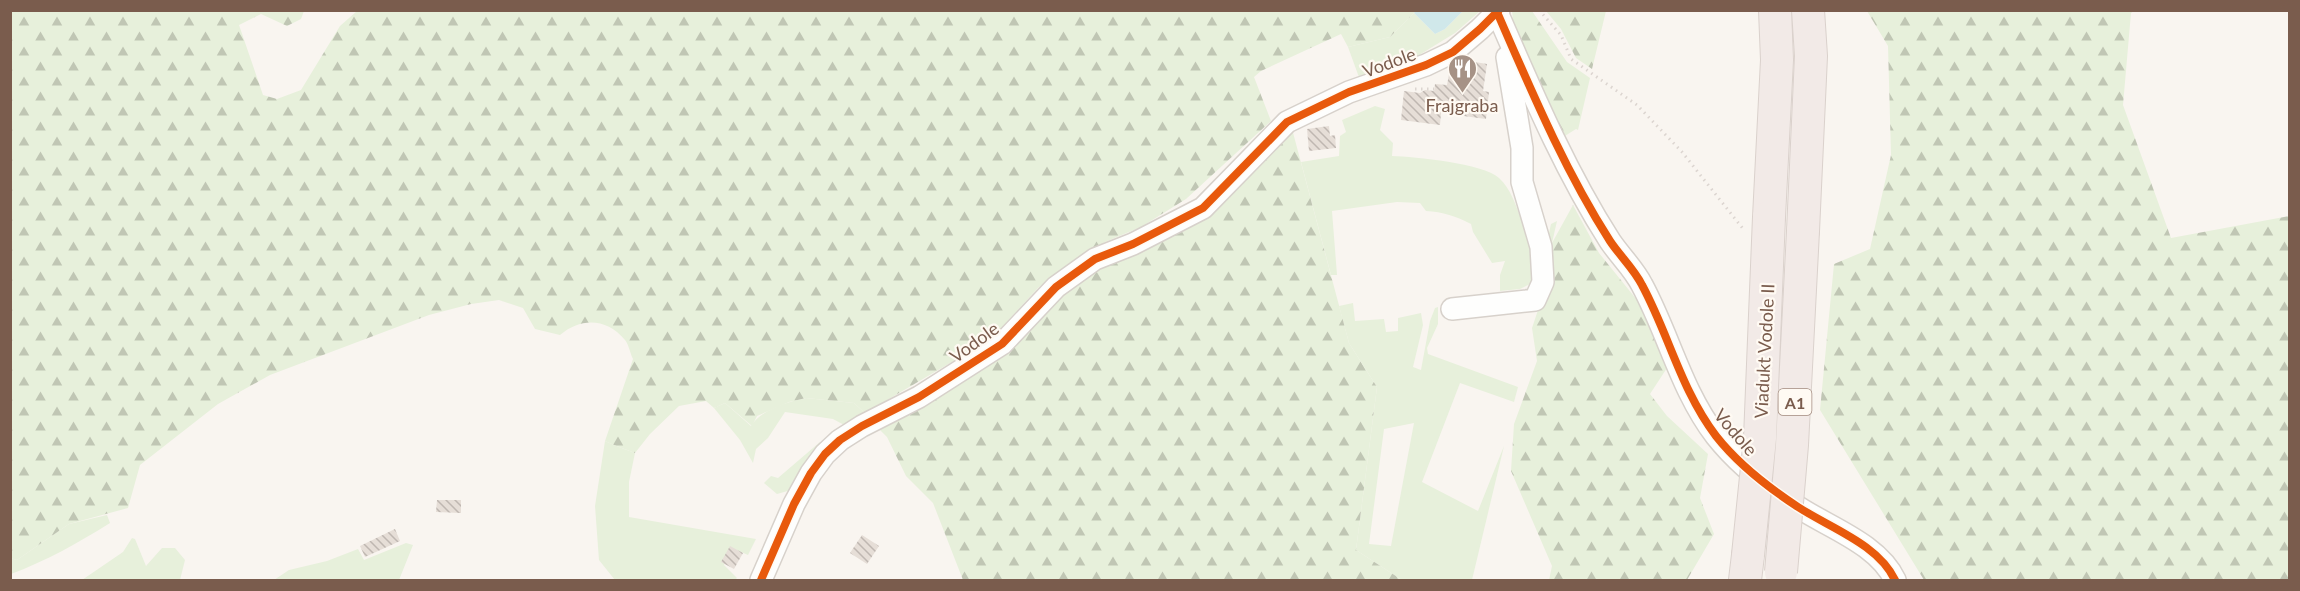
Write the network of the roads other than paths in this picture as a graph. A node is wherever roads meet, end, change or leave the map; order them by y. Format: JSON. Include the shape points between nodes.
{"nodes":[{"id":1,"x":1775,"y":10,"type":"edge"},
{"id":2,"x":1808,"y":10,"type":"edge"},
{"id":3,"x":1498,"y":11,"type":"edge"},
{"id":4,"x":1452,"y":309,"type":"dead end"},
{"id":5,"x":1747,"y":568,"type":"edge"},
{"id":6,"x":1780,"y":576,"type":"edge"},
{"id":7,"x":761,"y":580,"type":"edge"},
{"id":8,"x":1895,"y":580,"type":"edge"}],
"edges":[{"from":1,"to":5,"type":"highway","name":"Viadukt Vodole II","number":"A1","bridge":true,"via":[[1777,60],[1759,226],[1760,438]]},
{"from":2,"to":6,"type":"highway","name":"Viadukt Vodole II","number":"A1","bridge":true,"via":[[1811,56],[1803,231],[1792,445]]},
{"from":3,"to":4,"type":"street","via":[[1516,103],[1522,182],[1541,247],[1543,282],[1535,300]]},
{"from":3,"to":7,"type":"street","name":"Vodole","via":[[1453,52],[1349,92],[1287,122],[1203,208],[1095,259],[1056,287],[1002,344],[919,398],[840,440],[825,454],[794,504]]},
{"from":3,"to":8,"type":"street","name":"Vodole","via":[[1555,142],[1610,241],[1641,282],[1662,324],[1678,370],[1704,418],[1718,437],[1772,489],[1864,547]]}]}
